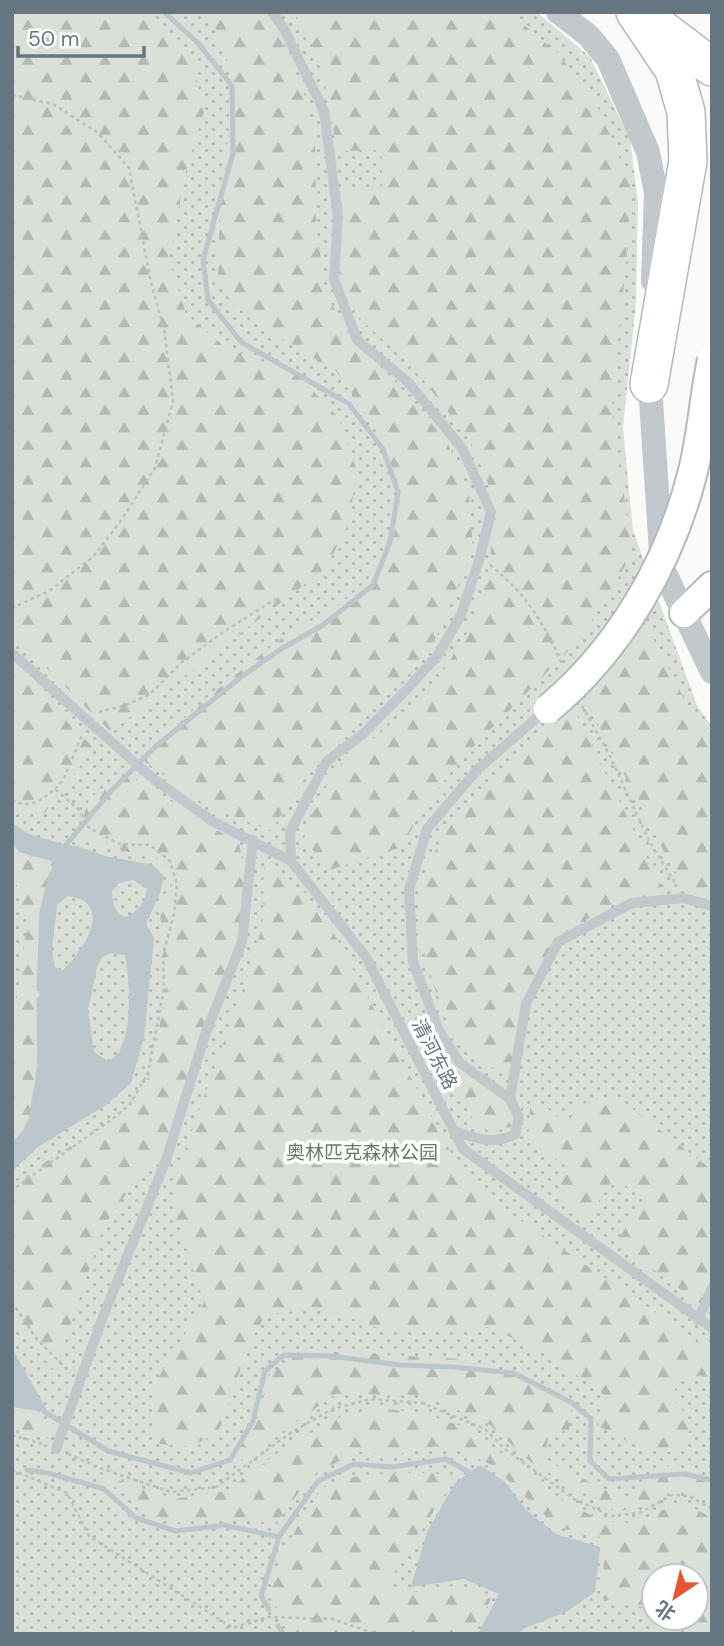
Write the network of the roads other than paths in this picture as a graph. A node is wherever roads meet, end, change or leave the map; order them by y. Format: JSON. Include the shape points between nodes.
{"nodes":[{"id":1,"x":272,"y":12,"type":"edge"},
{"id":2,"x":558,"y":12,"type":"edge"},
{"id":3,"x":637,"y":12,"type":"edge"},
{"id":4,"x":678,"y":12,"type":"edge"},
{"id":5,"x":712,"y":37,"type":"edge"},
{"id":6,"x":712,"y":67,"type":"edge"},
{"id":7,"x":712,"y":360,"type":"edge"},
{"id":8,"x":649,"y":384,"type":"junction"},
{"id":9,"x":712,"y":586,"type":"edge"},
{"id":10,"x":684,"y":613,"type":"junction"},
{"id":11,"x":12,"y":653,"type":"edge"},
{"id":12,"x":712,"y":673,"type":"edge"},
{"id":13,"x":548,"y":709,"type":"joint"},
{"id":14,"x":253,"y":840,"type":"junction"},
{"id":15,"x":291,"y":861,"type":"junction"},
{"id":16,"x":712,"y":906,"type":"edge"},
{"id":17,"x":510,"y":1099,"type":"junction"},
{"id":18,"x":454,"y":1130,"type":"junction"},
{"id":19,"x":712,"y":1288,"type":"edge"},
{"id":20,"x":698,"y":1320,"type":"junction"},
{"id":21,"x":712,"y":1328,"type":"edge"},
{"id":22,"x":56,"y":1449,"type":"road end"}],
"edges":[{"from":1,"to":15,"type":"lane","via":[[324,111],[338,217],[334,279],[357,340],[408,382],[462,448],[491,512],[461,615],[438,655],[363,734],[326,762],[290,832]]},
{"from":2,"to":8,"type":"street","via":[[588,35],[608,59],[648,152],[656,192]]},
{"from":3,"to":6,"type":"highway"},
{"from":3,"to":8,"type":"highway","via":[[674,70],[687,112],[688,161]]},
{"from":4,"to":5,"type":"highway"},
{"from":7,"to":13,"type":"main road","bridge":true,"via":[[688,491],[656,570],[616,637]]},
{"from":8,"to":10,"type":"street","via":[[662,567]]},
{"from":9,"to":10,"type":"main road"},
{"from":10,"to":12,"type":"street"},
{"from":11,"to":14,"type":"lane","name":"清河东路","via":[[150,777],[212,821]]},
{"from":13,"to":17,"type":"lane","via":[[478,769],[427,830],[409,890],[413,962],[439,1031],[460,1063]]},
{"from":14,"to":15,"type":"lane","name":"清河东路"},
{"from":14,"to":22,"type":"lane","via":[[242,942],[205,1035],[166,1160]]},
{"from":15,"to":18,"type":"lane","name":"清河东路","via":[[366,957]]},
{"from":16,"to":17,"type":"lane","via":[[684,898],[632,903],[558,942],[526,1004]]},
{"from":17,"to":18,"type":"lane","via":[[519,1117],[515,1134],[491,1142]]},
{"from":18,"to":20,"type":"lane","name":"清河东路","via":[[463,1149]]},
{"from":19,"to":20,"type":"lane"},
{"from":20,"to":21,"type":"lane","name":"清河东路"}]}
